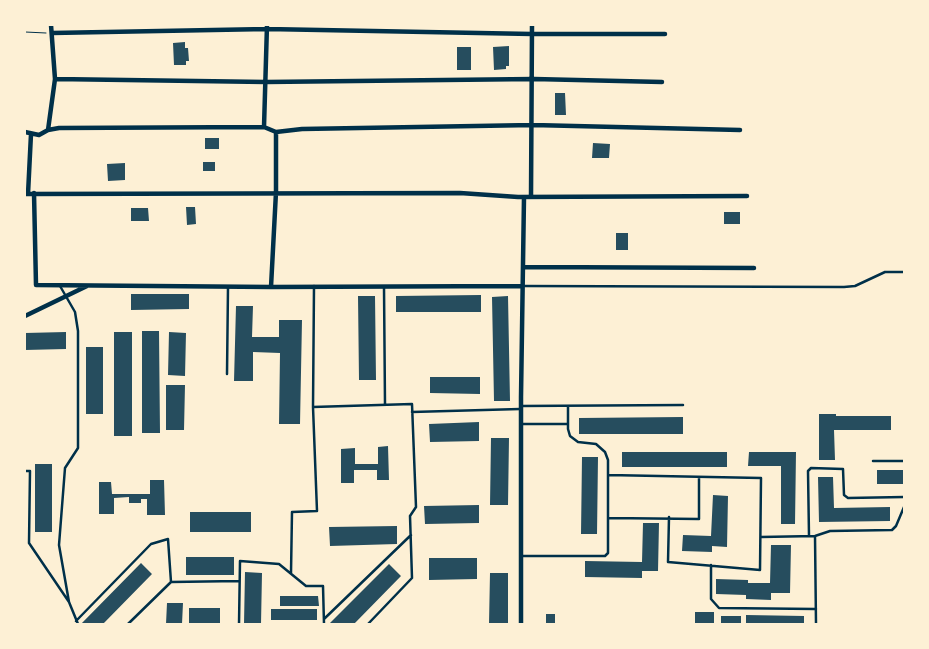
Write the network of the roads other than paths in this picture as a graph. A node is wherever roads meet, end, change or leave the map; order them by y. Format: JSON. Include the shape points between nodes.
{"nodes":[{"id":1,"x":51,"y":25,"type":"edge"},
{"id":2,"x":532,"y":25,"type":"edge"},
{"id":3,"x":267,"y":27,"type":"edge"},
{"id":4,"x":52,"y":33,"type":"junction"},
{"id":5,"x":532,"y":34,"type":"junction"},
{"id":6,"x":665,"y":34,"type":"dead end"},
{"id":7,"x":55,"y":79,"type":"junction"},
{"id":8,"x":534,"y":79,"type":"junction"},
{"id":9,"x":266,"y":82,"type":"junction"},
{"id":10,"x":662,"y":82,"type":"dead end"},
{"id":11,"x":533,"y":125,"type":"junction"},
{"id":12,"x":264,"y":127,"type":"junction"},
{"id":13,"x":48,"y":130,"type":"junction"},
{"id":14,"x":740,"y":130,"type":"dead end"},
{"id":15,"x":276,"y":132,"type":"junction"},
{"id":16,"x":28,"y":133,"type":"edge"},
{"id":17,"x":276,"y":192,"type":"junction"},
{"id":18,"x":29,"y":193,"type":"edge"},
{"id":19,"x":747,"y":196,"type":"dead end"},
{"id":20,"x":524,"y":197,"type":"junction"},
{"id":21,"x":532,"y":197,"type":"junction"},
{"id":22,"x":523,"y":266,"type":"junction"},
{"id":23,"x":754,"y":268,"type":"dead end"},
{"id":24,"x":904,"y":272,"type":"edge"},
{"id":25,"x":59,"y":285,"type":"junction"},
{"id":26,"x":88,"y":285,"type":"junction"},
{"id":27,"x":228,"y":286,"type":"junction"},
{"id":28,"x":314,"y":286,"type":"junction"},
{"id":29,"x":384,"y":286,"type":"junction"},
{"id":30,"x":523,"y":286,"type":"junction"},
{"id":31,"x":271,"y":287,"type":"junction"},
{"id":32,"x":67,"y":297,"type":"junction"},
{"id":33,"x":25,"y":316,"type":"edge"},
{"id":34,"x":226,"y":374,"type":"dead end"},
{"id":35,"x":385,"y":405,"type":"junction"},
{"id":36,"x":683,"y":405,"type":"dead end"},
{"id":37,"x":568,"y":406,"type":"junction"},
{"id":38,"x":313,"y":407,"type":"junction"},
{"id":39,"x":521,"y":408,"type":"junction"},
{"id":40,"x":412,"y":412,"type":"junction"},
{"id":41,"x":521,"y":424,"type":"junction"},
{"id":42,"x":568,"y":424,"type":"junction"},
{"id":43,"x":873,"y":461,"type":"dead end"},
{"id":44,"x":904,"y":461,"type":"edge"},
{"id":45,"x":25,"y":471,"type":"edge"},
{"id":46,"x":608,"y":475,"type":"junction"},
{"id":47,"x":699,"y":477,"type":"junction"},
{"id":48,"x":904,"y":497,"type":"edge"},
{"id":49,"x":904,"y":507,"type":"edge"},
{"id":50,"x":669,"y":517,"type":"junction"},
{"id":51,"x":608,"y":518,"type":"junction"},
{"id":52,"x":410,"y":535,"type":"junction"},
{"id":53,"x":809,"y":536,"type":"junction"},
{"id":54,"x":815,"y":536,"type":"junction"},
{"id":55,"x":761,"y":537,"type":"junction"},
{"id":56,"x":522,"y":556,"type":"junction"},
{"id":57,"x":711,"y":565,"type":"junction"},
{"id":58,"x":291,"y":573,"type":"junction"},
{"id":59,"x":239,"y":581,"type":"junction"},
{"id":60,"x":171,"y":582,"type":"junction"},
{"id":61,"x":69,"y":602,"type":"junction"},
{"id":62,"x":816,"y":610,"type":"junction"},
{"id":63,"x":324,"y":619,"type":"junction"},
{"id":64,"x":77,"y":623,"type":"edge"},
{"id":65,"x":128,"y":624,"type":"edge"},
{"id":66,"x":239,"y":624,"type":"edge"},
{"id":67,"x":324,"y":624,"type":"edge"},
{"id":68,"x":368,"y":624,"type":"edge"},
{"id":69,"x":521,"y":624,"type":"edge"},
{"id":70,"x":816,"y":624,"type":"edge"}],
"edges":[{"from":1,"to":4,"type":"street"},
{"from":2,"to":5,"type":"street"},
{"from":3,"to":4,"type":"street"},
{"from":3,"to":5,"type":"street"},
{"from":3,"to":9,"type":"street"},
{"from":4,"to":7,"type":"street"},
{"from":5,"to":6,"type":"street"},
{"from":5,"to":8,"type":"street"},
{"from":7,"to":9,"type":"street"},
{"from":7,"to":13,"type":"street"},
{"from":8,"to":9,"type":"street"},
{"from":8,"to":10,"type":"street"},
{"from":8,"to":11,"type":"street"},
{"from":9,"to":12,"type":"street"},
{"from":11,"to":14,"type":"street"},
{"from":11,"to":15,"type":"street"},
{"from":11,"to":21,"type":"street"},
{"from":12,"to":13,"type":"street"},
{"from":12,"to":15,"type":"street"},
{"from":13,"to":16,"type":"street","via":[[39,135]]},
{"from":15,"to":17,"type":"street"},
{"from":16,"to":18,"type":"street"},
{"from":17,"to":18,"type":"street"},
{"from":17,"to":20,"type":"street","via":[[460,193]]},
{"from":17,"to":31,"type":"street"},
{"from":18,"to":25,"type":"street","via":[[36,285]]},
{"from":19,"to":21,"type":"street"},
{"from":20,"to":21,"type":"street"},
{"from":20,"to":22,"type":"street"},
{"from":22,"to":23,"type":"street"},
{"from":22,"to":30,"type":"street"},
{"from":24,"to":30,"type":"lane","via":[[885,272],[855,286],[844,287]]},
{"from":25,"to":26,"type":"street"},
{"from":25,"to":32,"type":"lane"},
{"from":26,"to":27,"type":"street"},
{"from":26,"to":32,"type":"street"},
{"from":27,"to":31,"type":"street"},
{"from":27,"to":34,"type":"lane"},
{"from":28,"to":29,"type":"street"},
{"from":28,"to":31,"type":"street"},
{"from":28,"to":38,"type":"lane"},
{"from":29,"to":30,"type":"street"},
{"from":29,"to":35,"type":"lane"},
{"from":30,"to":39,"type":"street"},
{"from":32,"to":33,"type":"street"},
{"from":32,"to":61,"type":"lane","via":[[75,312],[78,331],[78,448],[64,468],[59,545]]},
{"from":35,"to":38,"type":"lane"},
{"from":35,"to":40,"type":"lane","via":[[412,404]]},
{"from":36,"to":37,"type":"lane"},
{"from":37,"to":39,"type":"lane"},
{"from":37,"to":42,"type":"lane"},
{"from":38,"to":58,"type":"lane","via":[[316,511],[292,512]]},
{"from":39,"to":40,"type":"lane"},
{"from":39,"to":41,"type":"street"},
{"from":40,"to":52,"type":"lane","via":[[416,507],[410,516]]},
{"from":41,"to":42,"type":"lane"},
{"from":41,"to":56,"type":"street"},
{"from":42,"to":46,"type":"lane","via":[[574,440],[596,444],[605,452]]},
{"from":43,"to":44,"type":"lane"},
{"from":45,"to":61,"type":"lane","via":[[30,471],[29,543]]},
{"from":46,"to":47,"type":"lane"},
{"from":46,"to":51,"type":"lane"},
{"from":47,"to":50,"type":"lane","via":[[699,519]]},
{"from":47,"to":55,"type":"lane","via":[[761,478]]},
{"from":48,"to":53,"type":"lane","via":[[848,498],[844,495],[843,469],[811,468],[808,471]]},
{"from":49,"to":54,"type":"lane","via":[[892,530],[827,531]]},
{"from":50,"to":51,"type":"lane"},
{"from":50,"to":57,"type":"lane","via":[[668,562]]},
{"from":51,"to":56,"type":"lane","via":[[606,556]]},
{"from":52,"to":63,"type":"lane"},
{"from":52,"to":68,"type":"lane","via":[[412,578]]},
{"from":53,"to":54,"type":"lane"},
{"from":53,"to":55,"type":"lane"},
{"from":54,"to":62,"type":"lane"},
{"from":55,"to":57,"type":"lane","via":[[760,570]]},
{"from":56,"to":69,"type":"street"},
{"from":57,"to":62,"type":"lane","via":[[712,599],[719,608]]},
{"from":58,"to":59,"type":"lane","via":[[279,564],[240,561]]},
{"from":58,"to":63,"type":"lane","via":[[306,586],[323,586]]},
{"from":59,"to":60,"type":"lane"},
{"from":59,"to":66,"type":"lane"},
{"from":60,"to":64,"type":"lane","via":[[168,539],[151,544]]},
{"from":60,"to":65,"type":"lane"},
{"from":61,"to":64,"type":"lane"},
{"from":62,"to":70,"type":"lane"},
{"from":63,"to":67,"type":"lane"}]}
